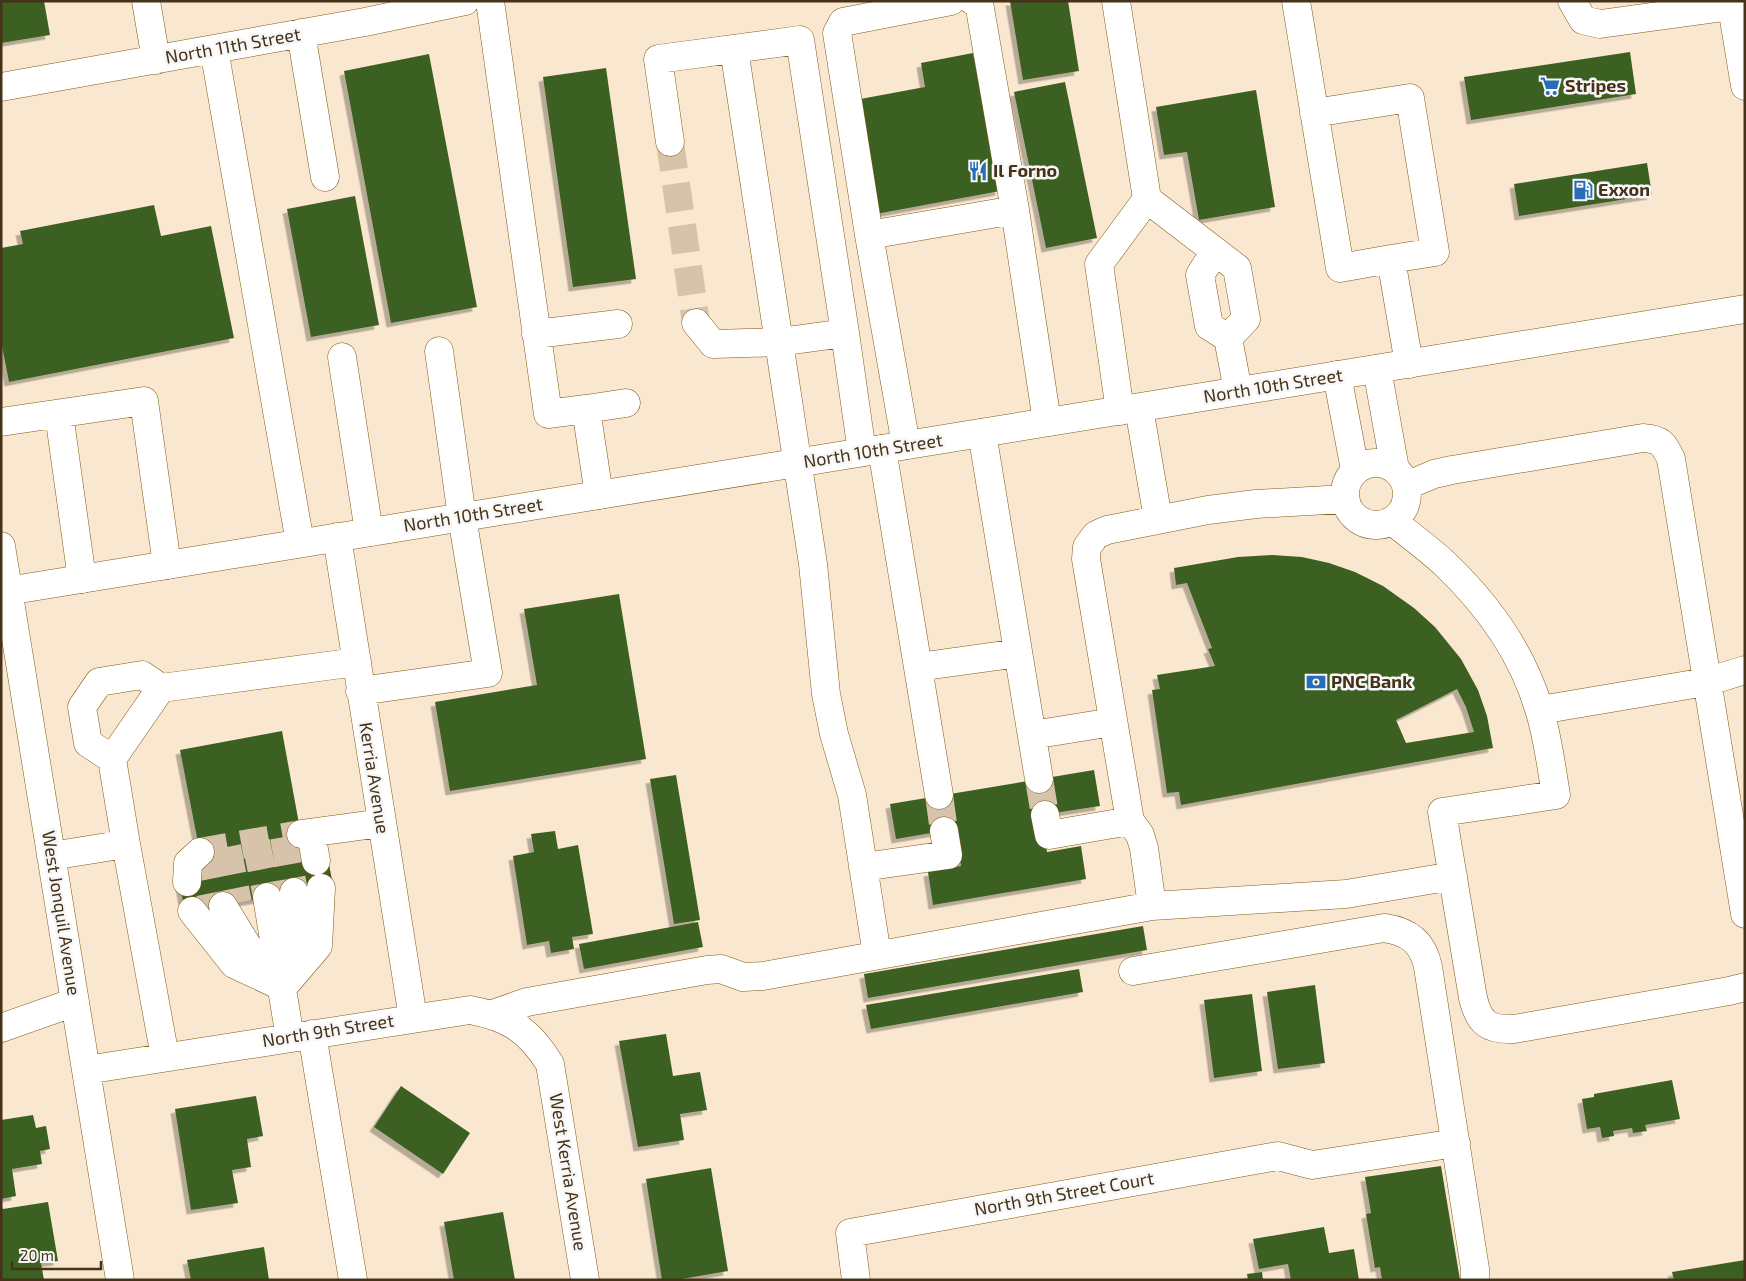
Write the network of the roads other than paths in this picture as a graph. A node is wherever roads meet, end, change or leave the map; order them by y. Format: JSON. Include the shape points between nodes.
{"nodes":[{"id":1,"x":146,"y":1,"type":"edge"},
{"id":2,"x":465,"y":1,"type":"edge"},
{"id":3,"x":490,"y":1,"type":"edge"},
{"id":4,"x":951,"y":1,"type":"edge"},
{"id":5,"x":973,"y":1,"type":"edge"},
{"id":6,"x":1116,"y":1,"type":"edge"},
{"id":7,"x":1296,"y":1,"type":"edge"},
{"id":8,"x":1572,"y":1,"type":"edge"},
{"id":9,"x":1651,"y":9,"type":"edge"},
{"id":10,"x":363,"y":12,"type":"edge"},
{"id":11,"x":1736,"y":13,"type":"edge"},
{"id":12,"x":301,"y":34,"type":"junction"},
{"id":13,"x":214,"y":49,"type":"junction"},
{"id":14,"x":734,"y":49,"type":"junction"},
{"id":15,"x":156,"y":60,"type":"junction"},
{"id":16,"x":1745,"y":86,"type":"edge"},
{"id":17,"x":1,"y":87,"type":"edge"},
{"id":18,"x":1314,"y":113,"type":"junction"},
{"id":19,"x":670,"y":142,"type":"tunnel mouth"},
{"id":20,"x":325,"y":177,"type":"dead end"},
{"id":21,"x":1147,"y":199,"type":"junction"},
{"id":22,"x":1014,"y":210,"type":"junction"},
{"id":23,"x":869,"y":235,"type":"junction"},
{"id":24,"x":1214,"y":251,"type":"junction"},
{"id":25,"x":1391,"y":260,"type":"junction"},
{"id":26,"x":1745,"y":309,"type":"edge"},
{"id":27,"x":696,"y":323,"type":"tunnel mouth"},
{"id":28,"x":618,"y":324,"type":"dead end"},
{"id":29,"x":536,"y":334,"type":"junction"},
{"id":30,"x":845,"y":334,"type":"junction"},
{"id":31,"x":1228,"y":338,"type":"junction"},
{"id":32,"x":779,"y":342,"type":"junction"},
{"id":33,"x":439,"y":351,"type":"dead end"},
{"id":34,"x":342,"y":357,"type":"dead end"},
{"id":35,"x":1409,"y":364,"type":"junction"},
{"id":36,"x":1377,"y":369,"type":"junction"},
{"id":37,"x":1337,"y":375,"type":"junction"},
{"id":38,"x":1238,"y":392,"type":"junction"},
{"id":39,"x":626,"y":403,"type":"dead end"},
{"id":40,"x":586,"y":409,"type":"junction"},
{"id":41,"x":1130,"y":409,"type":"junction"},
{"id":42,"x":59,"y":414,"type":"junction"},
{"id":43,"x":1,"y":422,"type":"edge"},
{"id":44,"x":1047,"y":422,"type":"junction"},
{"id":45,"x":982,"y":433,"type":"junction"},
{"id":46,"x":883,"y":449,"type":"junction"},
{"id":47,"x":796,"y":463,"type":"junction"},
{"id":48,"x":1355,"y":470,"type":"junction"},
{"id":49,"x":1400,"y":478,"type":"junction"},
{"id":50,"x":599,"y":495,"type":"junction"},
{"id":51,"x":1345,"y":499,"type":"junction"},
{"id":52,"x":462,"y":517,"type":"junction"},
{"id":53,"x":1158,"y":519,"type":"junction"},
{"id":54,"x":1392,"y":521,"type":"junction"},
{"id":55,"x":369,"y":532,"type":"junction"},
{"id":56,"x":337,"y":538,"type":"junction"},
{"id":57,"x":300,"y":543,"type":"junction"},
{"id":58,"x":1,"y":546,"type":"edge"},
{"id":59,"x":167,"y":565,"type":"junction"},
{"id":60,"x":82,"y":579,"type":"junction"},
{"id":61,"x":5,"y":591,"type":"edge"},
{"id":62,"x":1018,"y":653,"type":"junction"},
{"id":63,"x":357,"y":662,"type":"junction"},
{"id":64,"x":918,"y":667,"type":"junction"},
{"id":65,"x":1745,"y":670,"type":"edge"},
{"id":66,"x":1706,"y":682,"type":"junction"},
{"id":67,"x":161,"y":688,"type":"junction"},
{"id":68,"x":360,"y":691,"type":"junction"},
{"id":69,"x":1540,"y":710,"type":"junction"},
{"id":70,"x":1113,"y":722,"type":"junction"},
{"id":71,"x":1032,"y":736,"type":"junction"},
{"id":72,"x":112,"y":759,"type":"junction"},
{"id":73,"x":1039,"y":779,"type":"tunnel mouth"},
{"id":74,"x":939,"y":795,"type":"tunnel mouth"},
{"id":75,"x":1045,"y":814,"type":"tunnel mouth"},
{"id":76,"x":1130,"y":821,"type":"junction"},
{"id":77,"x":382,"y":823,"type":"junction"},
{"id":78,"x":944,"y":831,"type":"tunnel mouth"},
{"id":79,"x":126,"y":844,"type":"junction"},
{"id":80,"x":200,"y":852,"type":"tunnel mouth"},
{"id":81,"x":52,"y":856,"type":"junction"},
{"id":82,"x":316,"y":861,"type":"dead end"},
{"id":83,"x":863,"y":867,"type":"junction"},
{"id":84,"x":1453,"y":876,"type":"junction"},
{"id":85,"x":187,"y":882,"type":"dead end"},
{"id":86,"x":259,"y":899,"type":"junction"},
{"id":87,"x":1152,"y":906,"type":"junction"},
{"id":88,"x":1745,"y":914,"type":"edge"},
{"id":89,"x":877,"y":955,"type":"junction"},
{"id":90,"x":1133,"y":971,"type":"dead end"},
{"id":91,"x":283,"y":987,"type":"junction"},
{"id":92,"x":1745,"y":987,"type":"edge"},
{"id":93,"x":75,"y":1002,"type":"junction"},
{"id":94,"x":493,"y":1014,"type":"junction"},
{"id":95,"x":413,"y":1018,"type":"junction"},
{"id":96,"x":1,"y":1028,"type":"edge"},
{"id":97,"x":301,"y":1036,"type":"junction"},
{"id":98,"x":164,"y":1057,"type":"junction"},
{"id":99,"x":550,"y":1064,"type":"joint"},
{"id":100,"x":86,"y":1070,"type":"junction"},
{"id":101,"x":1456,"y":1143,"type":"junction"},
{"id":102,"x":120,"y":1280,"type":"edge"},
{"id":103,"x":353,"y":1280,"type":"edge"},
{"id":104,"x":585,"y":1280,"type":"edge"},
{"id":105,"x":856,"y":1280,"type":"edge"},
{"id":106,"x":1475,"y":1280,"type":"edge"}],
"edges":[{"from":1,"to":15,"type":"street"},
{"from":2,"to":10,"type":"street","name":"North 11th Street"},
{"from":3,"to":29,"type":"street"},
{"from":4,"to":23,"type":"street","via":[[843,22],[837,33]]},
{"from":5,"to":22,"type":"street","via":[[979,3]]},
{"from":6,"to":21,"type":"street"},
{"from":7,"to":18,"type":"street"},
{"from":8,"to":9,"type":"street","via":[[1583,20],[1600,24]]},
{"from":9,"to":11,"type":"street"},
{"from":10,"to":12,"type":"street","name":"North 11th Street"},
{"from":11,"to":16,"type":"street"},
{"from":12,"to":13,"type":"street","name":"North 11th Street"},
{"from":12,"to":20,"type":"street"},
{"from":13,"to":15,"type":"street","name":"North 11th Street"},
{"from":13,"to":57,"type":"street"},
{"from":14,"to":19,"type":"street","via":[[658,59]]},
{"from":14,"to":30,"type":"street","via":[[800,40]]},
{"from":14,"to":32,"type":"street"},
{"from":15,"to":17,"type":"street","name":"North 11th Street"},
{"from":18,"to":25,"type":"street","via":[[1340,268]]},
{"from":18,"to":25,"type":"street","via":[[1410,98],[1435,252]]},
{"from":21,"to":24,"type":"street"},
{"from":21,"to":41,"type":"street","via":[[1099,264]]},
{"from":22,"to":23,"type":"street"},
{"from":22,"to":44,"type":"street"},
{"from":23,"to":46,"type":"street"},
{"from":24,"to":31,"type":"street","via":[[1200,275],[1210,326]]},
{"from":24,"to":31,"type":"street","via":[[1237,268],[1246,319]]},
{"from":25,"to":35,"type":"street"},
{"from":26,"to":35,"type":"street","name":"North 10th Street"},
{"from":27,"to":32,"type":"street","via":[[714,344]]},
{"from":28,"to":29,"type":"street"},
{"from":29,"to":40,"type":"street","via":[[548,414]]},
{"from":30,"to":32,"type":"street"},
{"from":30,"to":46,"type":"street"},
{"from":31,"to":38,"type":"street"},
{"from":32,"to":47,"type":"street"},
{"from":33,"to":52,"type":"street"},
{"from":34,"to":55,"type":"street"},
{"from":35,"to":36,"type":"street","name":"North 10th Street"},
{"from":36,"to":37,"type":"street","name":"North 10th Street"},
{"from":36,"to":49,"type":"street"},
{"from":37,"to":38,"type":"street","name":"North 10th Street"},
{"from":37,"to":48,"type":"street"},
{"from":38,"to":41,"type":"street","name":"North 10th Street"},
{"from":39,"to":40,"type":"street"},
{"from":40,"to":50,"type":"street"},
{"from":41,"to":44,"type":"street","name":"North 10th Street"},
{"from":41,"to":53,"type":"street"},
{"from":42,"to":43,"type":"street"},
{"from":42,"to":59,"type":"street","via":[[144,401]]},
{"from":42,"to":60,"type":"street"},
{"from":44,"to":45,"type":"street","name":"North 10th Street"},
{"from":45,"to":46,"type":"street","name":"North 10th Street"},
{"from":45,"to":62,"type":"street"},
{"from":46,"to":47,"type":"street","name":"North 10th Street"},
{"from":46,"to":64,"type":"street"},
{"from":47,"to":50,"type":"street","name":"North 10th Street"},
{"from":47,"to":83,"type":"street","via":[[813,564],[826,694],[852,795]]},
{"from":48,"to":49,"type":"street","via":[[1364,465],[1385,464]]},
{"from":48,"to":51,"type":"street","via":[[1345,488]]},
{"from":49,"to":54,"type":"street","via":[[1407,496],[1405,506]]},
{"from":49,"to":66,"type":"street","via":[[1643,438],[1654,439],[1665,446],[1671,459]]},
{"from":50,"to":52,"type":"street","name":"North 10th Street"},
{"from":51,"to":53,"type":"street","via":[[1256,504]]},
{"from":51,"to":54,"type":"street","via":[[1354,517],[1363,523],[1373,526]]},
{"from":52,"to":55,"type":"street","name":"North 10th Street"},
{"from":52,"to":68,"type":"street","via":[[488,673]]},
{"from":53,"to":70,"type":"street","via":[[1106,530],[1096,535],[1087,547],[1086,559]]},
{"from":54,"to":69,"type":"street","via":[[1444,563],[1496,620],[1517,653]]},
{"from":55,"to":56,"type":"street","name":"North 10th Street"},
{"from":56,"to":57,"type":"street","name":"North 10th Street"},
{"from":56,"to":63,"type":"street","name":"Kerria Avenue"},
{"from":57,"to":59,"type":"street","name":"North 10th Street"},
{"from":58,"to":61,"type":"street","name":"West Jonquil Avenue"},
{"from":59,"to":60,"type":"street","name":"North 10th Street"},
{"from":60,"to":61,"type":"street","name":"North 10th Street"},
{"from":61,"to":81,"type":"street","name":"West Jonquil Avenue"},
{"from":62,"to":64,"type":"street"},
{"from":62,"to":71,"type":"street"},
{"from":63,"to":67,"type":"street"},
{"from":63,"to":68,"type":"street","name":"Kerria Avenue"},
{"from":64,"to":74,"type":"street"},
{"from":65,"to":66,"type":"street"},
{"from":66,"to":69,"type":"street"},
{"from":66,"to":88,"type":"street"},
{"from":67,"to":72,"type":"street"},
{"from":67,"to":72,"type":"street","via":[[142,674],[99,682],[82,707],[88,743]]},
{"from":68,"to":77,"type":"street","name":"Kerria Avenue"},
{"from":69,"to":84,"type":"street","via":[[1556,795],[1442,812]]},
{"from":70,"to":71,"type":"street"},
{"from":70,"to":76,"type":"street"},
{"from":71,"to":73,"type":"street"},
{"from":72,"to":79,"type":"street"},
{"from":75,"to":76,"type":"street","via":[[1049,835]]},
{"from":76,"to":87,"type":"street","via":[[1144,848]]},
{"from":77,"to":82,"type":"street","via":[[306,833]]},
{"from":77,"to":95,"type":"street","name":"Kerria Avenue"},
{"from":78,"to":83,"type":"street","via":[[948,855]]},
{"from":79,"to":81,"type":"street"},
{"from":79,"to":98,"type":"street"},
{"from":80,"to":85,"type":"street","via":[[188,863]]},
{"from":81,"to":93,"type":"street","name":"West Jonquil Avenue"},
{"from":83,"to":89,"type":"street"},
{"from":84,"to":87,"type":"street","via":[[1346,894]]},
{"from":84,"to":92,"type":"street","via":[[1477,1014],[1499,1030]]},
{"from":86,"to":91,"type":"street"},
{"from":86,"to":91,"type":"street"},
{"from":86,"to":91,"type":"street","via":[[234,964]]},
{"from":86,"to":91,"type":"street","via":[[318,946]]},
{"from":87,"to":89,"type":"street"},
{"from":89,"to":94,"type":"street","via":[[763,976],[743,977],[721,970],[706,970],[527,1002]]},
{"from":90,"to":101,"type":"street","via":[[1384,928],[1405,933],[1420,944],[1427,961]]},
{"from":91,"to":97,"type":"street"},
{"from":93,"to":96,"type":"street"},
{"from":93,"to":100,"type":"street","name":"West Jonquil Avenue"},
{"from":94,"to":95,"type":"street","name":"North 9th Street","via":[[470,1010]]},
{"from":94,"to":99,"type":"street","name":"North 9th Street","via":[[522,1030],[538,1045]]},
{"from":95,"to":97,"type":"street","name":"North 9th Street"},
{"from":97,"to":98,"type":"street","name":"North 9th Street"},
{"from":97,"to":103,"type":"street"},
{"from":98,"to":100,"type":"street","name":"North 9th Street"},
{"from":99,"to":104,"type":"street","name":"West Kerria Avenue"},
{"from":100,"to":102,"type":"street","name":"West Jonquil Avenue"},
{"from":101,"to":105,"type":"street","name":"North 9th Street Court","via":[[1312,1165],[1278,1156],[850,1233]]},
{"from":101,"to":106,"type":"street"}]}
